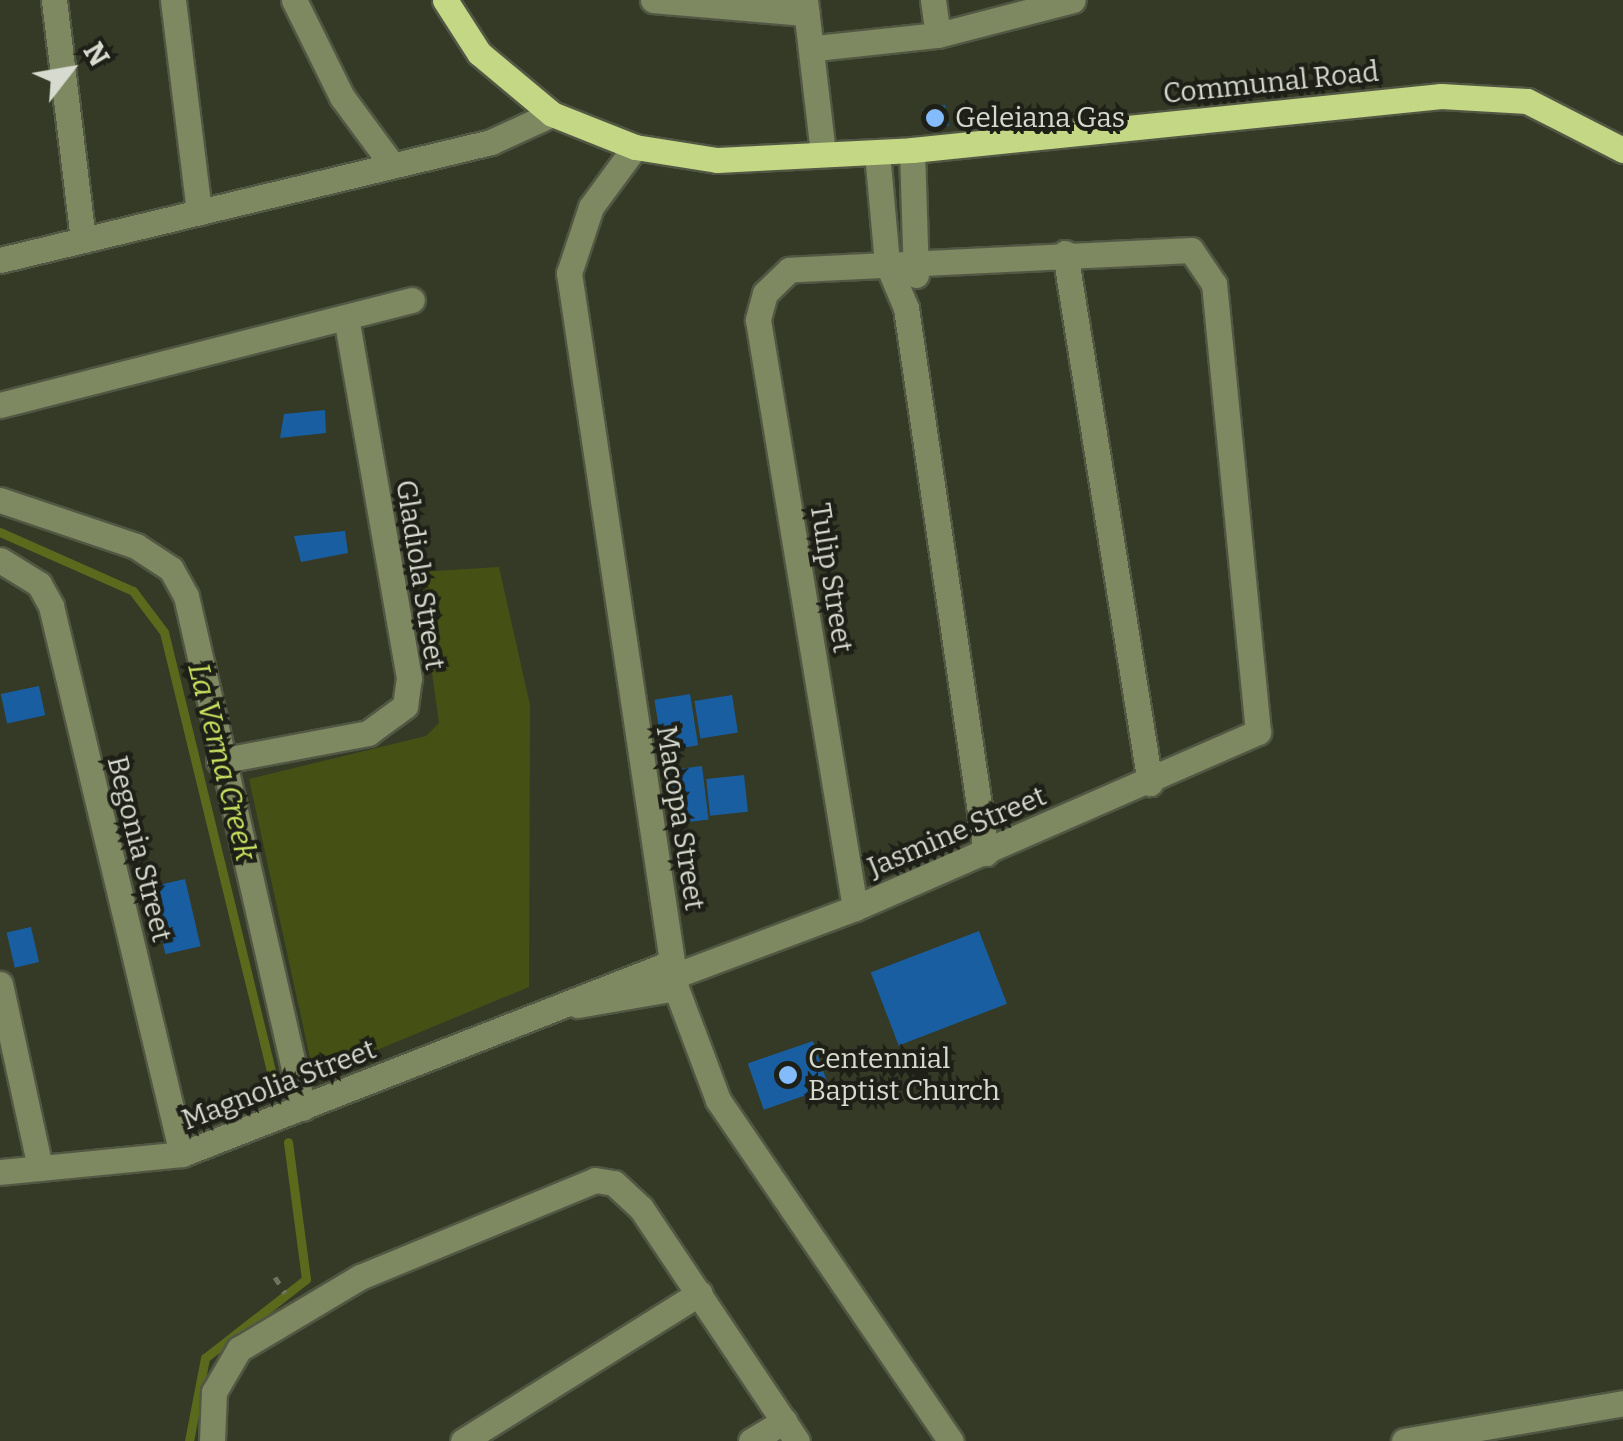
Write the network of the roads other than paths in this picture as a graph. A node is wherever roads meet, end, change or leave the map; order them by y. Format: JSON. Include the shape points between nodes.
{"nodes":[{"id":1,"x":54,"y":0,"type":"edge"},
{"id":2,"x":173,"y":0,"type":"edge"},
{"id":3,"x":294,"y":0,"type":"edge"},
{"id":4,"x":444,"y":0,"type":"edge"},
{"id":5,"x":653,"y":0,"type":"edge"},
{"id":6,"x":933,"y":0,"type":"edge"},
{"id":7,"x":1057,"y":2,"type":"edge"},
{"id":8,"x":700,"y":5,"type":"edge"},
{"id":9,"x":806,"y":6,"type":"edge"},
{"id":10,"x":938,"y":35,"type":"junction"},
{"id":11,"x":816,"y":48,"type":"junction"},
{"id":12,"x":552,"y":114,"type":"junction"},
{"id":13,"x":635,"y":147,"type":"junction"},
{"id":14,"x":912,"y":150,"type":"junction"},
{"id":15,"x":1623,"y":150,"type":"edge"},
{"id":16,"x":877,"y":153,"type":"junction"},
{"id":17,"x":823,"y":154,"type":"junction"},
{"id":18,"x":390,"y":162,"type":"junction"},
{"id":19,"x":199,"y":212,"type":"junction"},
{"id":20,"x":83,"y":240,"type":"junction"},
{"id":21,"x":1065,"y":253,"type":"junction"},
{"id":22,"x":0,"y":260,"type":"edge"},
{"id":23,"x":920,"y":262,"type":"junction"},
{"id":24,"x":887,"y":263,"type":"junction"},
{"id":25,"x":412,"y":300,"type":"dead end"},
{"id":26,"x":906,"y":308,"type":"junction"},
{"id":27,"x":346,"y":318,"type":"junction"},
{"id":28,"x":0,"y":405,"type":"edge"},
{"id":29,"x":0,"y":500,"type":"edge"},
{"id":30,"x":10,"y":564,"type":"edge"},
{"id":31,"x":220,"y":761,"type":"junction"},
{"id":32,"x":1150,"y":783,"type":"junction"},
{"id":33,"x":986,"y":853,"type":"junction"},
{"id":34,"x":855,"y":908,"type":"junction"},
{"id":35,"x":674,"y":976,"type":"junction"},
{"id":36,"x":0,"y":984,"type":"edge"},
{"id":37,"x":303,"y":1108,"type":"junction"},
{"id":38,"x":182,"y":1154,"type":"junction"},
{"id":39,"x":40,"y":1168,"type":"junction"},
{"id":40,"x":0,"y":1172,"type":"edge"},
{"id":41,"x":700,"y":1293,"type":"junction"},
{"id":42,"x":1623,"y":1403,"type":"edge"},
{"id":43,"x":791,"y":1431,"type":"edge"},
{"id":44,"x":1495,"y":1433,"type":"edge"},
{"id":45,"x":212,"y":1441,"type":"edge"},
{"id":46,"x":463,"y":1441,"type":"edge"},
{"id":47,"x":750,"y":1441,"type":"edge"},
{"id":48,"x":950,"y":1441,"type":"edge"},
{"id":49,"x":1404,"y":1441,"type":"edge"}],
"edges":[{"from":1,"to":20,"type":"street"},
{"from":2,"to":19,"type":"street"},
{"from":3,"to":18,"type":"street","via":[[342,97]]},
{"from":4,"to":12,"type":"main road","name":"Communal Road","via":[[479,53]]},
{"from":5,"to":8,"type":"street"},
{"from":6,"to":10,"type":"street"},
{"from":7,"to":10,"type":"street"},
{"from":8,"to":9,"type":"street"},
{"from":9,"to":11,"type":"street"},
{"from":10,"to":11,"type":"street"},
{"from":11,"to":17,"type":"street"},
{"from":12,"to":13,"type":"main road","name":"Communal Road"},
{"from":12,"to":18,"type":"street","via":[[491,142]]},
{"from":13,"to":17,"type":"main road","name":"Communal Road","via":[[717,160]]},
{"from":13,"to":35,"type":"street","name":"Macopa Street","via":[[590,207],[569,272]]},
{"from":14,"to":15,"type":"main road","name":"Communal Road","via":[[1495,96],[1571,118]]},
{"from":14,"to":16,"type":"main road","name":"Communal Road"},
{"from":14,"to":23,"type":"street"},
{"from":16,"to":17,"type":"main road","name":"Communal Road"},
{"from":16,"to":24,"type":"street"},
{"from":18,"to":19,"type":"street"},
{"from":19,"to":20,"type":"street"},
{"from":20,"to":22,"type":"street"},
{"from":21,"to":23,"type":"street"},
{"from":21,"to":32,"type":"street"},
{"from":21,"to":32,"type":"street","name":"Jasmine Street","via":[[1179,246],[1204,259],[1214,284],[1258,732]]},
{"from":23,"to":24,"type":"street"},
{"from":23,"to":26,"type":"street"},
{"from":24,"to":26,"type":"street"},
{"from":24,"to":34,"type":"street","name":"Tulip Street","via":[[789,270],[764,293],[758,320]]},
{"from":25,"to":27,"type":"street"},
{"from":26,"to":33,"type":"street"},
{"from":27,"to":28,"type":"street"},
{"from":27,"to":31,"type":"street","name":"Gladiola Street","via":[[409,678],[405,706],[368,733]]},
{"from":29,"to":31,"type":"street","via":[[136,546],[172,569],[186,596]]},
{"from":30,"to":38,"type":"street","name":"Begonia Street","via":[[51,606]]},
{"from":31,"to":37,"type":"street"},
{"from":32,"to":33,"type":"street","name":"Jasmine Street"},
{"from":33,"to":34,"type":"street","name":"Jasmine Street"},
{"from":34,"to":35,"type":"street","name":"Jasmine Street"},
{"from":35,"to":37,"type":"street","name":"Magnolia Street","via":[[567,1006]]},
{"from":35,"to":48,"type":"street","name":"Macopa Street","via":[[718,1100]]},
{"from":36,"to":39,"type":"street"},
{"from":37,"to":38,"type":"street","name":"Magnolia Street"},
{"from":38,"to":39,"type":"street","name":"Magnolia Street"},
{"from":39,"to":40,"type":"street","name":"Magnolia Street"},
{"from":41,"to":43,"type":"street"},
{"from":41,"to":45,"type":"street","via":[[614,1183],[575,1184],[360,1278],[239,1349],[214,1392]]},
{"from":41,"to":46,"type":"street"},
{"from":42,"to":44,"type":"street"},
{"from":43,"to":47,"type":"street"},
{"from":44,"to":49,"type":"street"}]}
